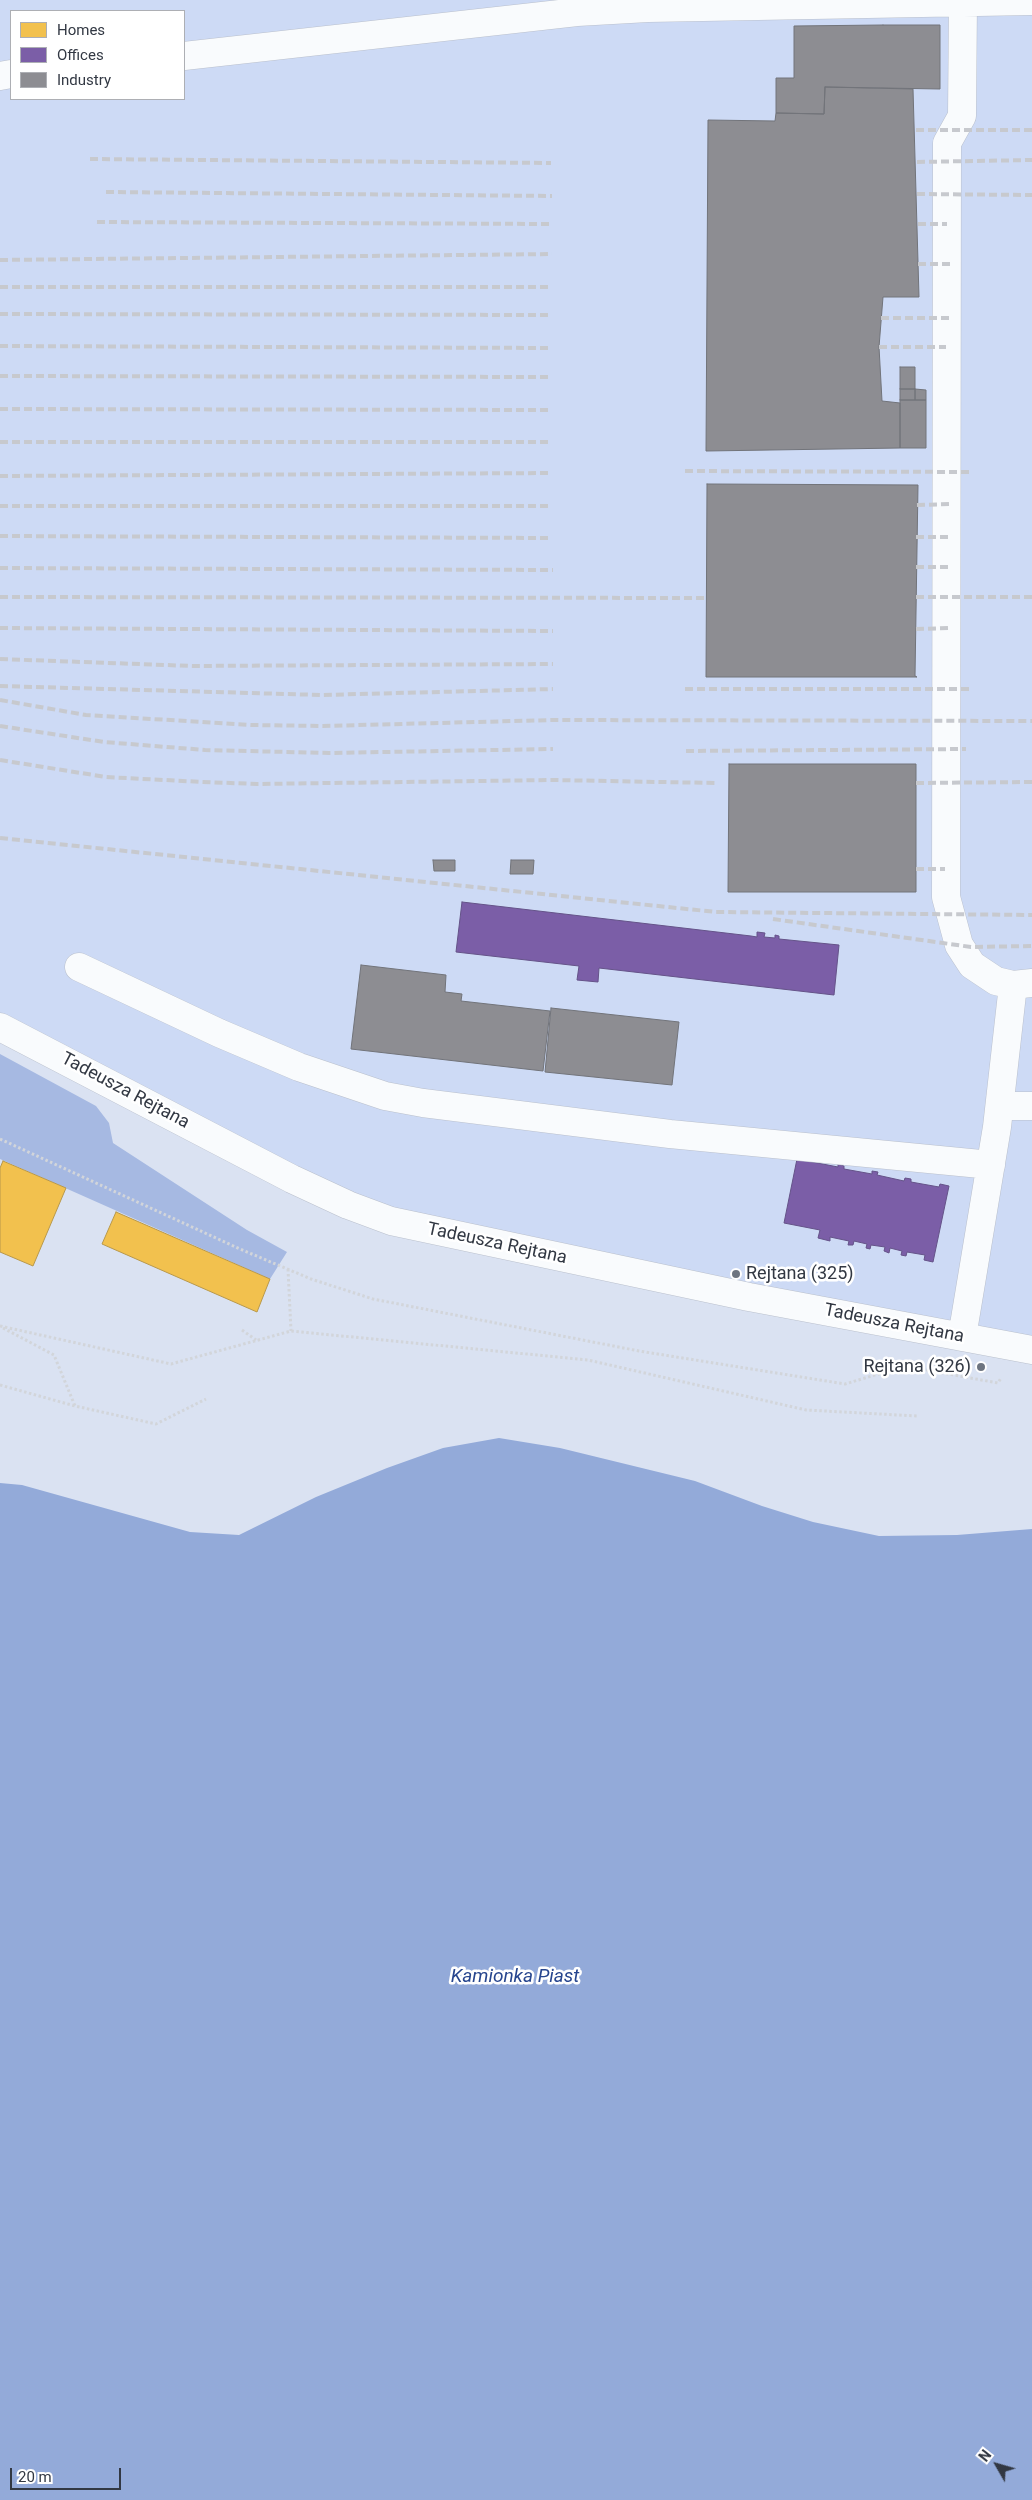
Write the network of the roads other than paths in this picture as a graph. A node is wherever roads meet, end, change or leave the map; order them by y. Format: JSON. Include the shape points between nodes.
{"nodes":[{"id":1,"x":1032,"y":1,"type":"edge"},
{"id":2,"x":963,"y":2,"type":"junction"},
{"id":3,"x":185,"y":56,"type":"edge"},
{"id":4,"x":79,"y":967,"type":"dead end"},
{"id":5,"x":1022,"y":984,"type":"edge"},
{"id":6,"x":0,"y":1027,"type":"edge"},
{"id":7,"x":1000,"y":1106,"type":"junction"},
{"id":8,"x":1032,"y":1106,"type":"edge"},
{"id":9,"x":991,"y":1165,"type":"junction"},
{"id":10,"x":962,"y":1337,"type":"junction"},
{"id":11,"x":1025,"y":1349,"type":"edge"}],
"edges":[{"from":1,"to":2,"type":"street"},
{"from":2,"to":3,"type":"street","via":[[577,12]]},
{"from":2,"to":5,"type":"street","via":[[962,116],[947,143],[946,897],[960,945],[972,965],[996,981]]},
{"from":4,"to":9,"type":"street","via":[[298,1067],[385,1096],[670,1134]]},
{"from":5,"to":7,"type":"street"},
{"from":6,"to":10,"type":"street","name":"Tadeusza Rejtana","via":[[292,1179],[392,1221],[749,1297]]},
{"from":7,"to":8,"type":"street"},
{"from":7,"to":9,"type":"street"},
{"from":9,"to":10,"type":"street"},
{"from":10,"to":11,"type":"street","name":"Tadeusza Rejtana"}]}
